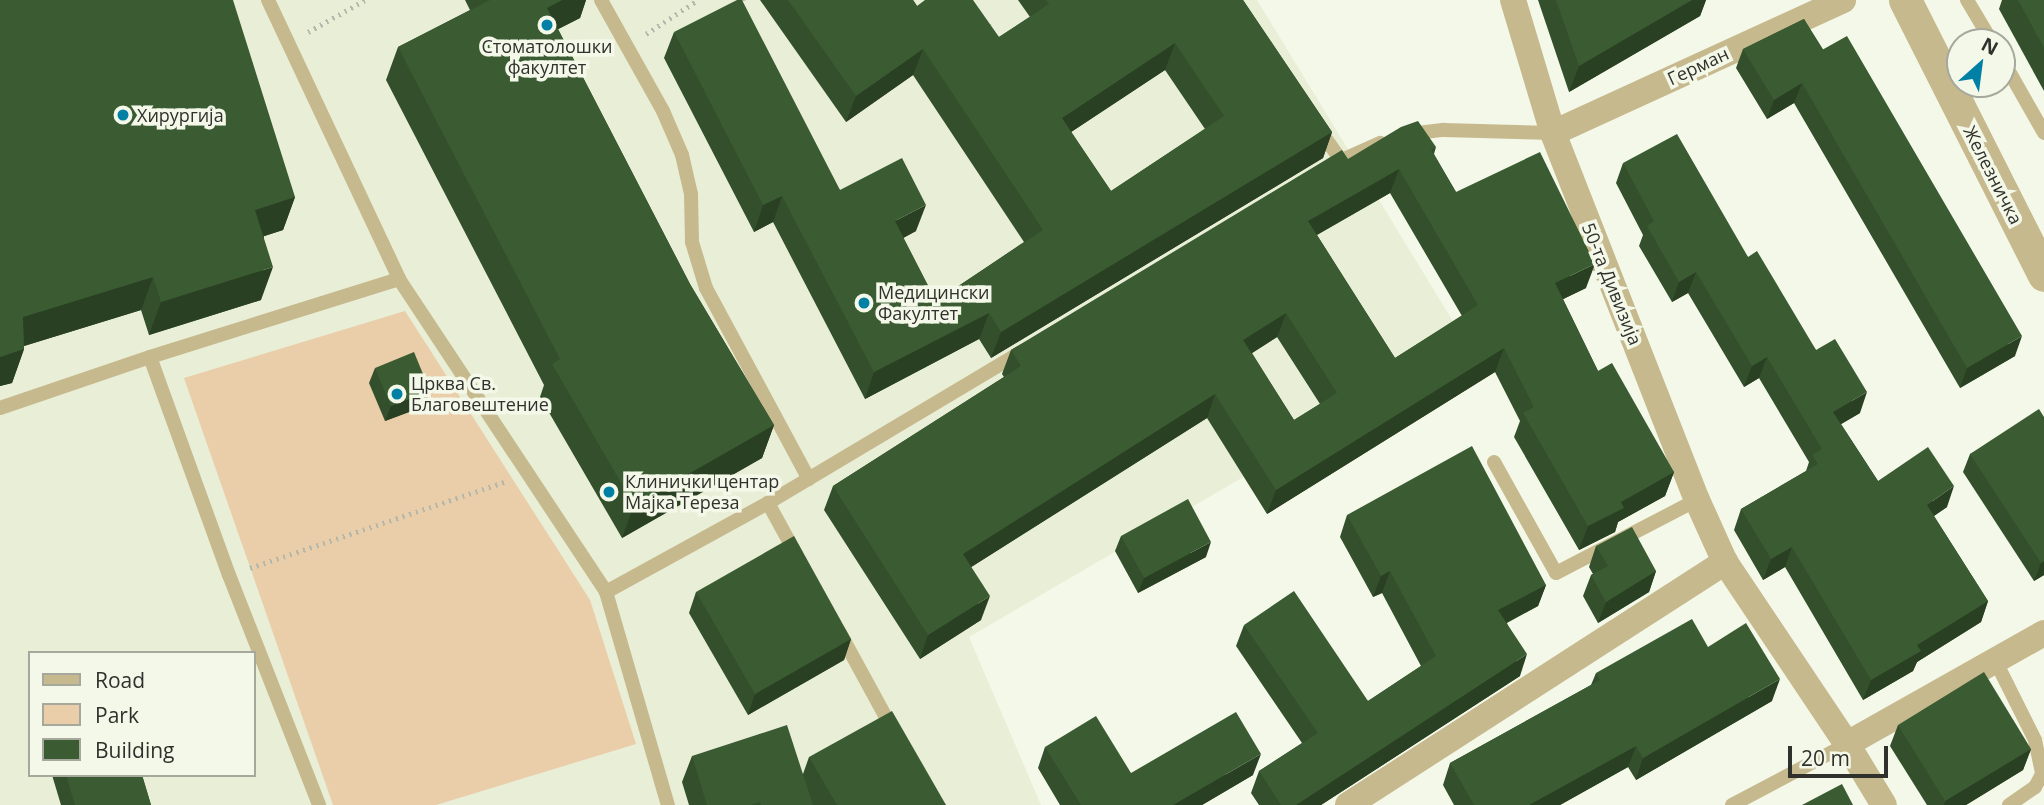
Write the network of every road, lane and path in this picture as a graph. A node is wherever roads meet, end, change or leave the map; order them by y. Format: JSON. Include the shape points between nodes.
{"nodes":[{"id":1,"x":268,"y":0,"type":"edge"},
{"id":2,"x":365,"y":0,"type":"edge"},
{"id":3,"x":601,"y":0,"type":"edge"},
{"id":4,"x":698,"y":0,"type":"edge"},
{"id":5,"x":1513,"y":0,"type":"edge"},
{"id":6,"x":1843,"y":0,"type":"edge"},
{"id":7,"x":1905,"y":0,"type":"edge"},
{"id":8,"x":1967,"y":0,"type":"edge"},
{"id":9,"x":1984,"y":28,"type":"edge"},
{"id":10,"x":288,"y":43,"type":"junction"},
{"id":11,"x":627,"y":46,"type":"junction"},
{"id":12,"x":2016,"y":84,"type":"edge"},
{"id":13,"x":1311,"y":119,"type":"edge"},
{"id":14,"x":1553,"y":132,"type":"junction"},
{"id":15,"x":2044,"y":133,"type":"edge"},
{"id":16,"x":1340,"y":159,"type":"junction"},
{"id":17,"x":1321,"y":172,"type":"edge"},
{"id":18,"x":2044,"y":275,"type":"edge"},
{"id":19,"x":399,"y":279,"type":"junction"},
{"id":20,"x":1036,"y":343,"type":"edge"},
{"id":21,"x":150,"y":357,"type":"junction"},
{"id":22,"x":0,"y":408,"type":"edge"},
{"id":23,"x":1494,"y":462,"type":"dead end"},
{"id":24,"x":529,"y":474,"type":"junction"},
{"id":25,"x":809,"y":479,"type":"junction"},
{"id":26,"x":1697,"y":500,"type":"junction"},
{"id":27,"x":768,"y":503,"type":"junction"},
{"id":28,"x":1725,"y":562,"type":"junction"},
{"id":29,"x":801,"y":564,"type":"edge"},
{"id":30,"x":229,"y":575,"type":"junction"},
{"id":31,"x":606,"y":592,"type":"junction"},
{"id":32,"x":835,"y":624,"type":"edge"},
{"id":33,"x":2044,"y":633,"type":"edge"},
{"id":34,"x":1996,"y":662,"type":"junction"},
{"id":35,"x":1847,"y":744,"type":"junction"},
{"id":36,"x":901,"y":745,"type":"edge"},
{"id":37,"x":319,"y":805,"type":"edge"},
{"id":38,"x":668,"y":805,"type":"edge"},
{"id":39,"x":1348,"y":805,"type":"edge"},
{"id":40,"x":1732,"y":805,"type":"edge"},
{"id":41,"x":1884,"y":805,"type":"edge"},
{"id":42,"x":2009,"y":805,"type":"edge"}],
"edges":[{"from":1,"to":10,"type":"lane"},
{"from":2,"to":10,"type":"path"},
{"from":3,"to":11,"type":"lane"},
{"from":4,"to":11,"type":"path"},
{"from":5,"to":14,"type":"street","name":"50-та Дивизија"},
{"from":6,"to":14,"type":"street","name":"Герман"},
{"from":7,"to":18,"type":"street","name":"Железничка"},
{"from":8,"to":9,"type":"lane"},
{"from":10,"to":19,"type":"lane"},
{"from":11,"to":25,"type":"lane","via":[[682,155],[691,194],[692,242],[706,288]]},
{"from":12,"to":15,"type":"lane"},
{"from":13,"to":16,"type":"lane"},
{"from":14,"to":16,"type":"lane","via":[[1415,133]]},
{"from":14,"to":26,"type":"street","name":"50-та Дивизија"},
{"from":16,"to":17,"type":"lane"},
{"from":19,"to":21,"type":"lane"},
{"from":19,"to":24,"type":"lane"},
{"from":20,"to":25,"type":"lane"},
{"from":21,"to":22,"type":"lane"},
{"from":21,"to":30,"type":"lane"},
{"from":23,"to":26,"type":"lane","via":[[1556,573]]},
{"from":24,"to":30,"type":"path"},
{"from":24,"to":31,"type":"lane"},
{"from":25,"to":27,"type":"lane"},
{"from":26,"to":28,"type":"street","name":"50-та Дивизија"},
{"from":27,"to":29,"type":"lane"},
{"from":27,"to":31,"type":"lane"},
{"from":28,"to":35,"type":"street","name":"50-та Дивизија"},
{"from":28,"to":39,"type":"street"},
{"from":30,"to":37,"type":"lane"},
{"from":31,"to":38,"type":"lane"},
{"from":32,"to":36,"type":"lane"},
{"from":33,"to":34,"type":"street"},
{"from":34,"to":35,"type":"street"},
{"from":34,"to":42,"type":"lane","via":[[2035,740],[2042,774],[2035,787]]},
{"from":35,"to":40,"type":"lane"},
{"from":35,"to":41,"type":"street","name":"50-та Дивизија"}]}
